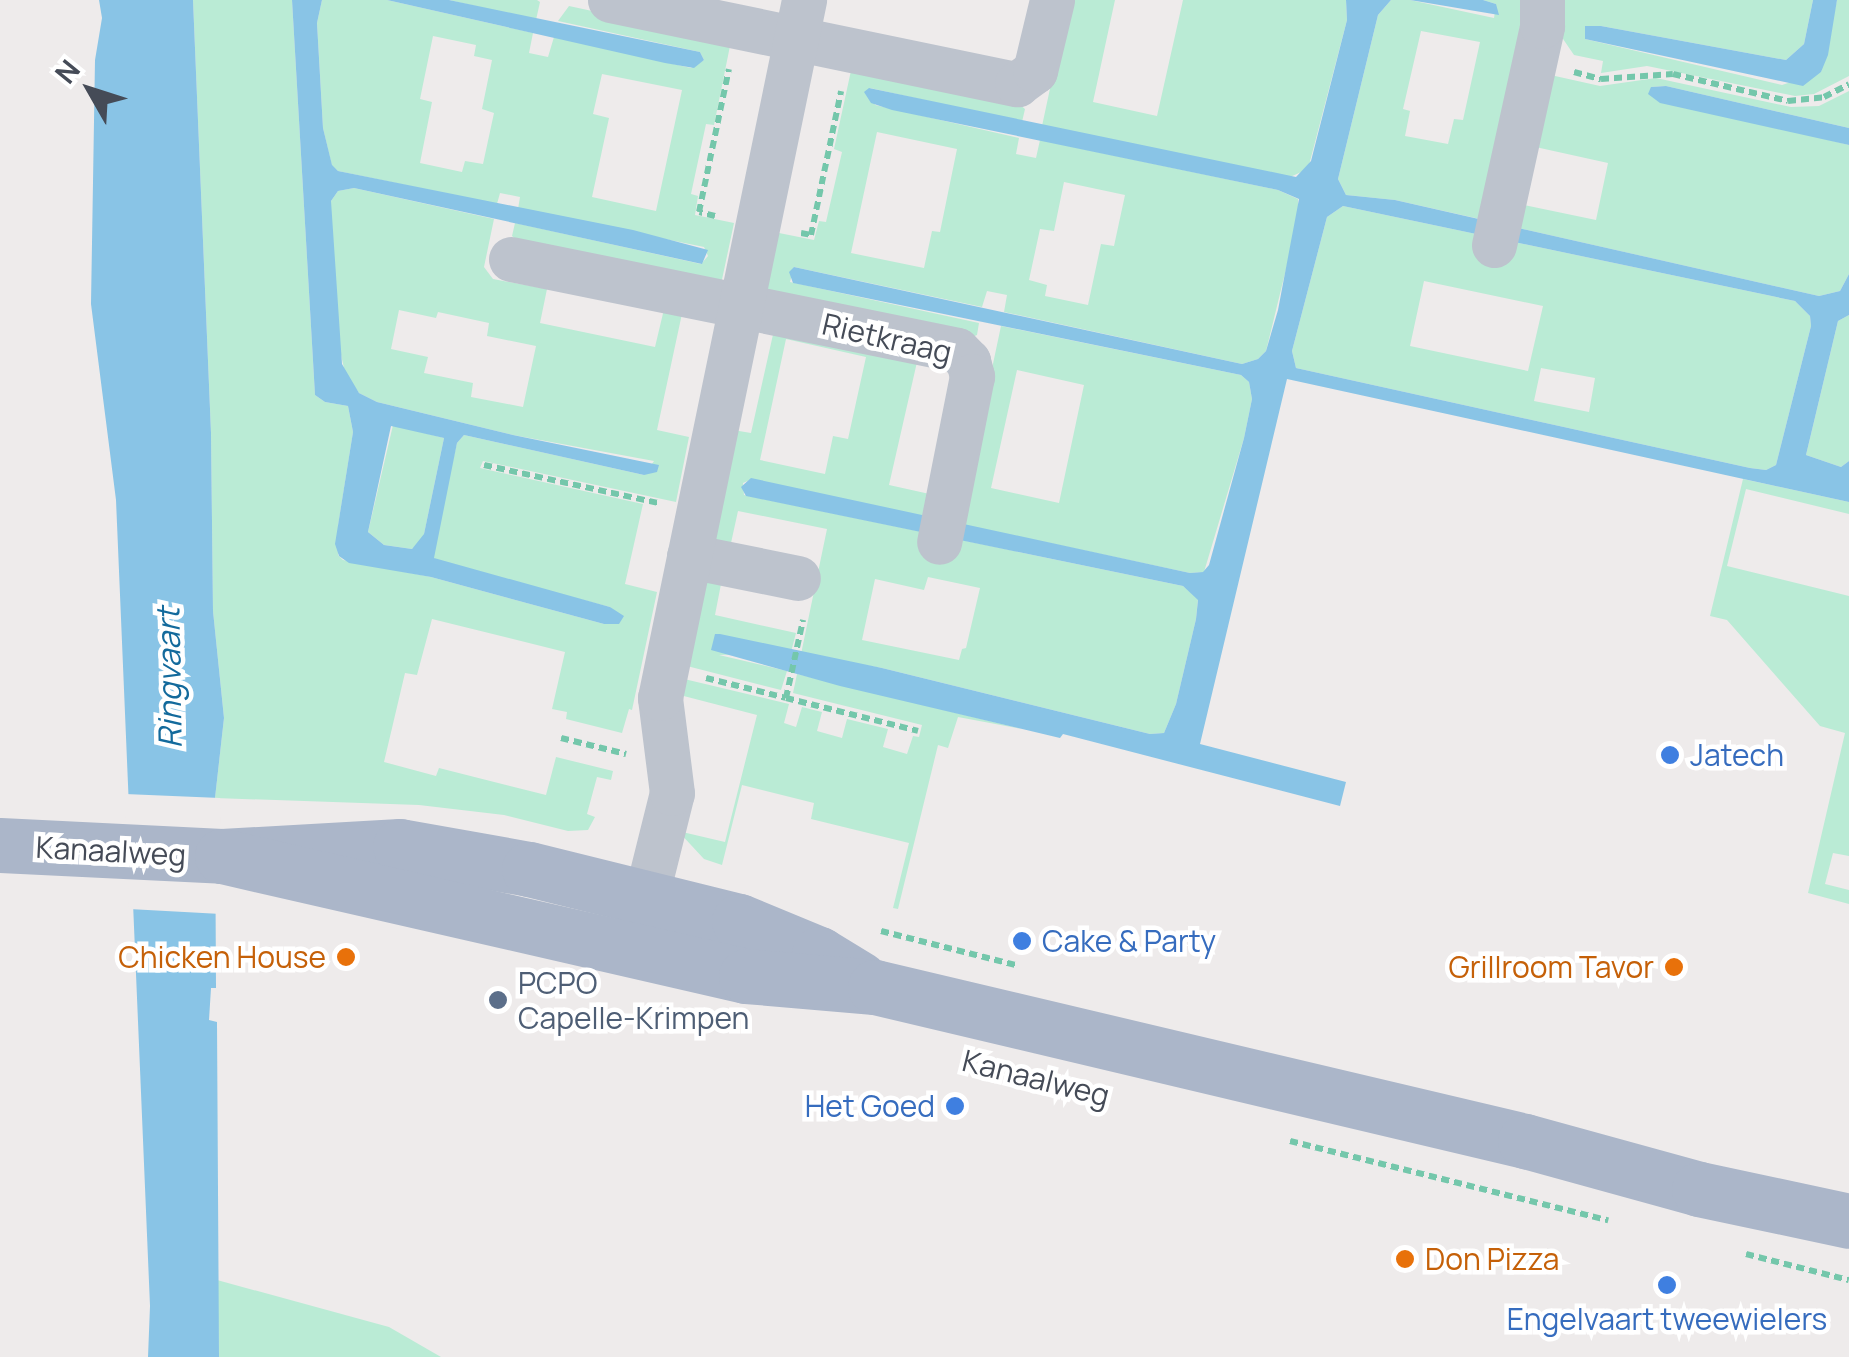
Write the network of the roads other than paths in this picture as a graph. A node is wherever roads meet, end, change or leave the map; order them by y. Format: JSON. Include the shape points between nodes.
{"nodes":[{"id":1,"x":610,"y":0,"type":"edge"},
{"id":2,"x":1052,"y":0,"type":"edge"},
{"id":3,"x":1542,"y":0,"type":"edge"},
{"id":4,"x":799,"y":20,"type":"edge"},
{"id":5,"x":1498,"y":226,"type":"dead end"},
{"id":6,"x":511,"y":259,"type":"dead end"},
{"id":7,"x":740,"y":305,"type":"junction"},
{"id":8,"x":943,"y":523,"type":"dead end"},
{"id":9,"x":689,"y":556,"type":"junction"},
{"id":10,"x":798,"y":578,"type":"dead end"},
{"id":11,"x":0,"y":846,"type":"edge"},
{"id":12,"x":222,"y":856,"type":"junction"},
{"id":13,"x":646,"y":898,"type":"junction"},
{"id":14,"x":633,"y":951,"type":"junction"},
{"id":15,"x":875,"y":988,"type":"junction"},
{"id":16,"x":1849,"y":1220,"type":"edge"}],
"edges":[{"from":1,"to":4,"type":"street"},
{"from":2,"to":4,"type":"street","via":[[1035,71],[1016,84]]},
{"from":3,"to":5,"type":"street"},
{"from":4,"to":7,"type":"street"},
{"from":6,"to":7,"type":"street","name":"Rietkraag"},
{"from":7,"to":8,"type":"street","name":"Rietkraag","via":[[963,355],[972,376]]},
{"from":7,"to":9,"type":"street"},
{"from":9,"to":10,"type":"street"},
{"from":9,"to":13,"type":"street","via":[[660,718],[672,793]]},
{"from":11,"to":12,"type":"main road","name":"Kanaalweg"},
{"from":12,"to":13,"type":"main road","name":"Kanaalweg","via":[[400,846]]},
{"from":12,"to":14,"type":"main road","name":"Kanaalweg"},
{"from":13,"to":14,"type":"street"},
{"from":13,"to":15,"type":"main road","name":"Kanaalweg","via":[[777,936]]},
{"from":14,"to":15,"type":"main road","name":"Kanaalweg","via":[[746,976]]},
{"from":15,"to":16,"type":"main road","name":"Kanaalweg"}]}
